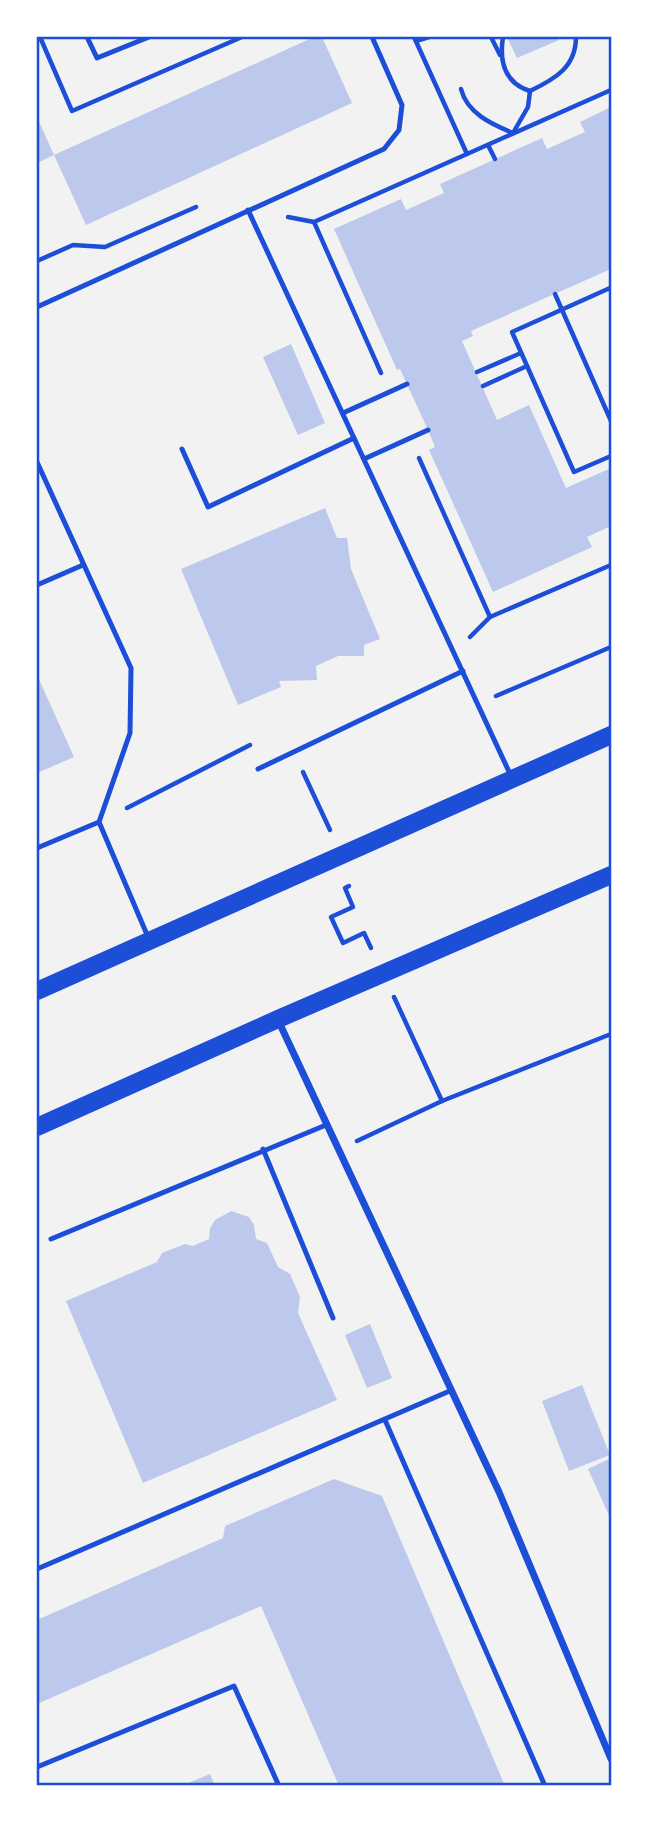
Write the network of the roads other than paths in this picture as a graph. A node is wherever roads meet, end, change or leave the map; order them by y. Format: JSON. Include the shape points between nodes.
{"nodes":[{"id":1,"x":87,"y":37,"type":"edge"},
{"id":2,"x":149,"y":37,"type":"edge"},
{"id":3,"x":372,"y":37,"type":"edge"},
{"id":4,"x":248,"y":210,"type":"junction"},
{"id":5,"x":37,"y":307,"type":"edge"},
{"id":6,"x":407,"y":384,"type":"dead end"},
{"id":7,"x":343,"y":413,"type":"junction"},
{"id":8,"x":428,"y":430,"type":"dead end"},
{"id":9,"x":354,"y":438,"type":"junction"},
{"id":10,"x":182,"y":449,"type":"dead end"},
{"id":11,"x":363,"y":459,"type":"junction"},
{"id":12,"x":37,"y":462,"type":"edge"},
{"id":13,"x":83,"y":565,"type":"junction"},
{"id":14,"x":37,"y":585,"type":"edge"},
{"id":15,"x":463,"y":671,"type":"junction"},
{"id":16,"x":611,"y":734,"type":"edge"},
{"id":17,"x":258,"y":769,"type":"dead end"},
{"id":18,"x":512,"y":779,"type":"junction"},
{"id":19,"x":99,"y":822,"type":"junction"},
{"id":20,"x":37,"y":848,"type":"edge"},
{"id":21,"x":611,"y":875,"type":"edge"},
{"id":22,"x":150,"y":941,"type":"junction"},
{"id":23,"x":37,"y":991,"type":"edge"},
{"id":24,"x":278,"y":1019,"type":"junction"},
{"id":25,"x":326,"y":1125,"type":"junction"},
{"id":26,"x":37,"y":1127,"type":"edge"},
{"id":27,"x":264,"y":1150,"type":"junction"},
{"id":28,"x":51,"y":1240,"type":"dead end"},
{"id":29,"x":333,"y":1318,"type":"dead end"},
{"id":30,"x":453,"y":1390,"type":"junction"},
{"id":31,"x":385,"y":1420,"type":"junction"},
{"id":32,"x":37,"y":1569,"type":"edge"},
{"id":33,"x":611,"y":1759,"type":"edge"},
{"id":34,"x":37,"y":1767,"type":"edge"},
{"id":35,"x":279,"y":1786,"type":"edge"},
{"id":36,"x":545,"y":1786,"type":"edge"}],
"edges":[{"from":1,"to":2,"type":"lane","via":[[97,58]]},
{"from":3,"to":4,"type":"lane","via":[[402,105],[399,130],[384,149]]},
{"from":4,"to":5,"type":"lane"},
{"from":4,"to":7,"type":"lane"},
{"from":6,"to":7,"type":"lane"},
{"from":7,"to":9,"type":"lane"},
{"from":8,"to":11,"type":"lane"},
{"from":9,"to":10,"type":"lane","via":[[208,507]]},
{"from":9,"to":11,"type":"lane"},
{"from":11,"to":15,"type":"lane"},
{"from":12,"to":13,"type":"lane"},
{"from":13,"to":14,"type":"lane"},
{"from":13,"to":19,"type":"lane","via":[[131,668],[130,733]]},
{"from":15,"to":17,"type":"lane"},
{"from":15,"to":18,"type":"lane"},
{"from":16,"to":18,"type":"main road"},
{"from":18,"to":22,"type":"main road"},
{"from":19,"to":20,"type":"lane"},
{"from":19,"to":22,"type":"lane"},
{"from":21,"to":24,"type":"main road"},
{"from":22,"to":23,"type":"main road"},
{"from":24,"to":25,"type":"street"},
{"from":24,"to":26,"type":"main road"},
{"from":25,"to":27,"type":"lane"},
{"from":25,"to":30,"type":"street"},
{"from":27,"to":28,"type":"lane"},
{"from":27,"to":29,"type":"lane"},
{"from":30,"to":31,"type":"lane"},
{"from":30,"to":33,"type":"street"},
{"from":31,"to":32,"type":"lane"},
{"from":31,"to":36,"type":"lane"},
{"from":34,"to":35,"type":"lane","via":[[234,1686]]}]}
